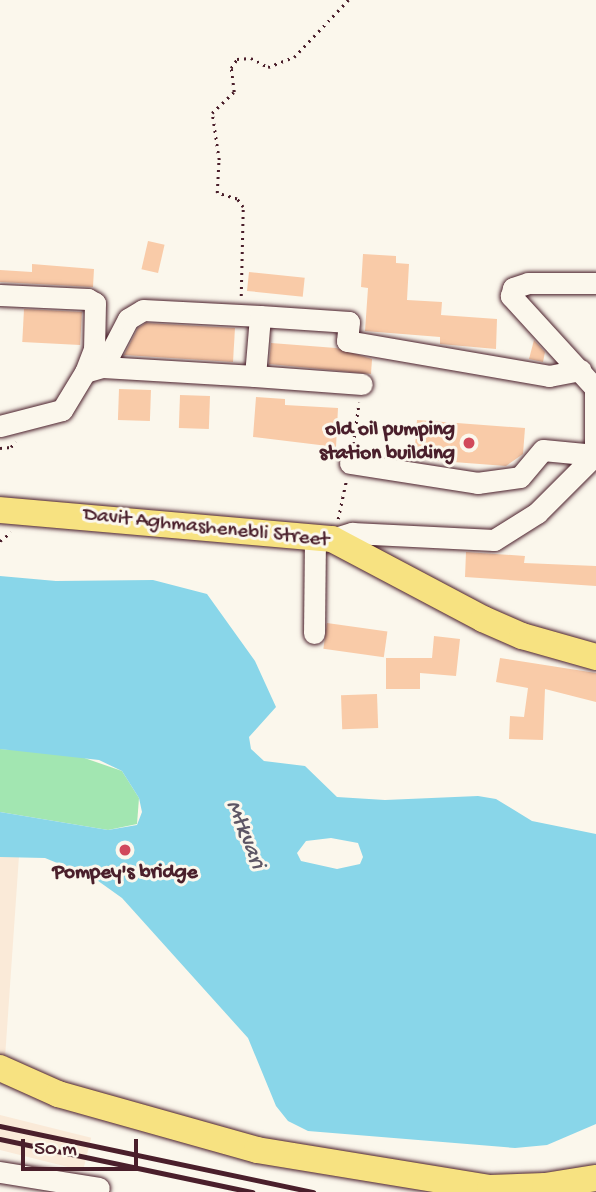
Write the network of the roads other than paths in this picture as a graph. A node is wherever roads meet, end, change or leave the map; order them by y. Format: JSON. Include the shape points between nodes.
{"nodes":[{"id":1,"x":596,"y":283,"type":"edge"},
{"id":2,"x":0,"y":295,"type":"edge"},
{"id":3,"x":260,"y":317,"type":"junction"},
{"id":4,"x":94,"y":370,"type":"junction"},
{"id":5,"x":580,"y":370,"type":"junction"},
{"id":6,"x":255,"y":376,"type":"junction"},
{"id":7,"x":362,"y":384,"type":"road end"},
{"id":8,"x":0,"y":426,"type":"edge"},
{"id":9,"x":596,"y":456,"type":"edge"},
{"id":10,"x":350,"y":463,"type":"road end"},
{"id":11,"x":0,"y":510,"type":"edge"},
{"id":12,"x":328,"y":534,"type":"junction"},
{"id":13,"x":314,"y":633,"type":"dead end"},
{"id":14,"x":596,"y":657,"type":"edge"},
{"id":15,"x":0,"y":1068,"type":"edge"},
{"id":16,"x":0,"y":1172,"type":"edge"},
{"id":17,"x":596,"y":1178,"type":"edge"},
{"id":18,"x":99,"y":1188,"type":"dead end"}],
"edges":[{"from":1,"to":5,"type":"street","via":[[528,283],[513,288],[511,296]]},
{"from":2,"to":4,"type":"street","via":[[94,303]]},
{"from":3,"to":4,"type":"street","via":[[143,310],[128,319]]},
{"from":3,"to":5,"type":"street","via":[[349,322],[346,341],[549,376]]},
{"from":3,"to":6,"type":"street"},
{"from":4,"to":6,"type":"street"},
{"from":4,"to":8,"type":"street","via":[[62,410]]},
{"from":5,"to":9,"type":"street","via":[[595,388]]},
{"from":6,"to":7,"type":"street"},
{"from":9,"to":10,"type":"street","via":[[544,450],[520,477],[477,482]]},
{"from":9,"to":12,"type":"street","via":[[537,513],[494,540]]},
{"from":11,"to":12,"type":"main road","name":"Davit Aghmashenebli Street"},
{"from":12,"to":13,"type":"street"},
{"from":12,"to":14,"type":"main road","name":"Davit Aghmashenebli Street","via":[[483,619],[522,636]]},
{"from":15,"to":17,"type":"main road","via":[[58,1094],[257,1150],[490,1188]]},
{"from":16,"to":18,"type":"street"}]}
